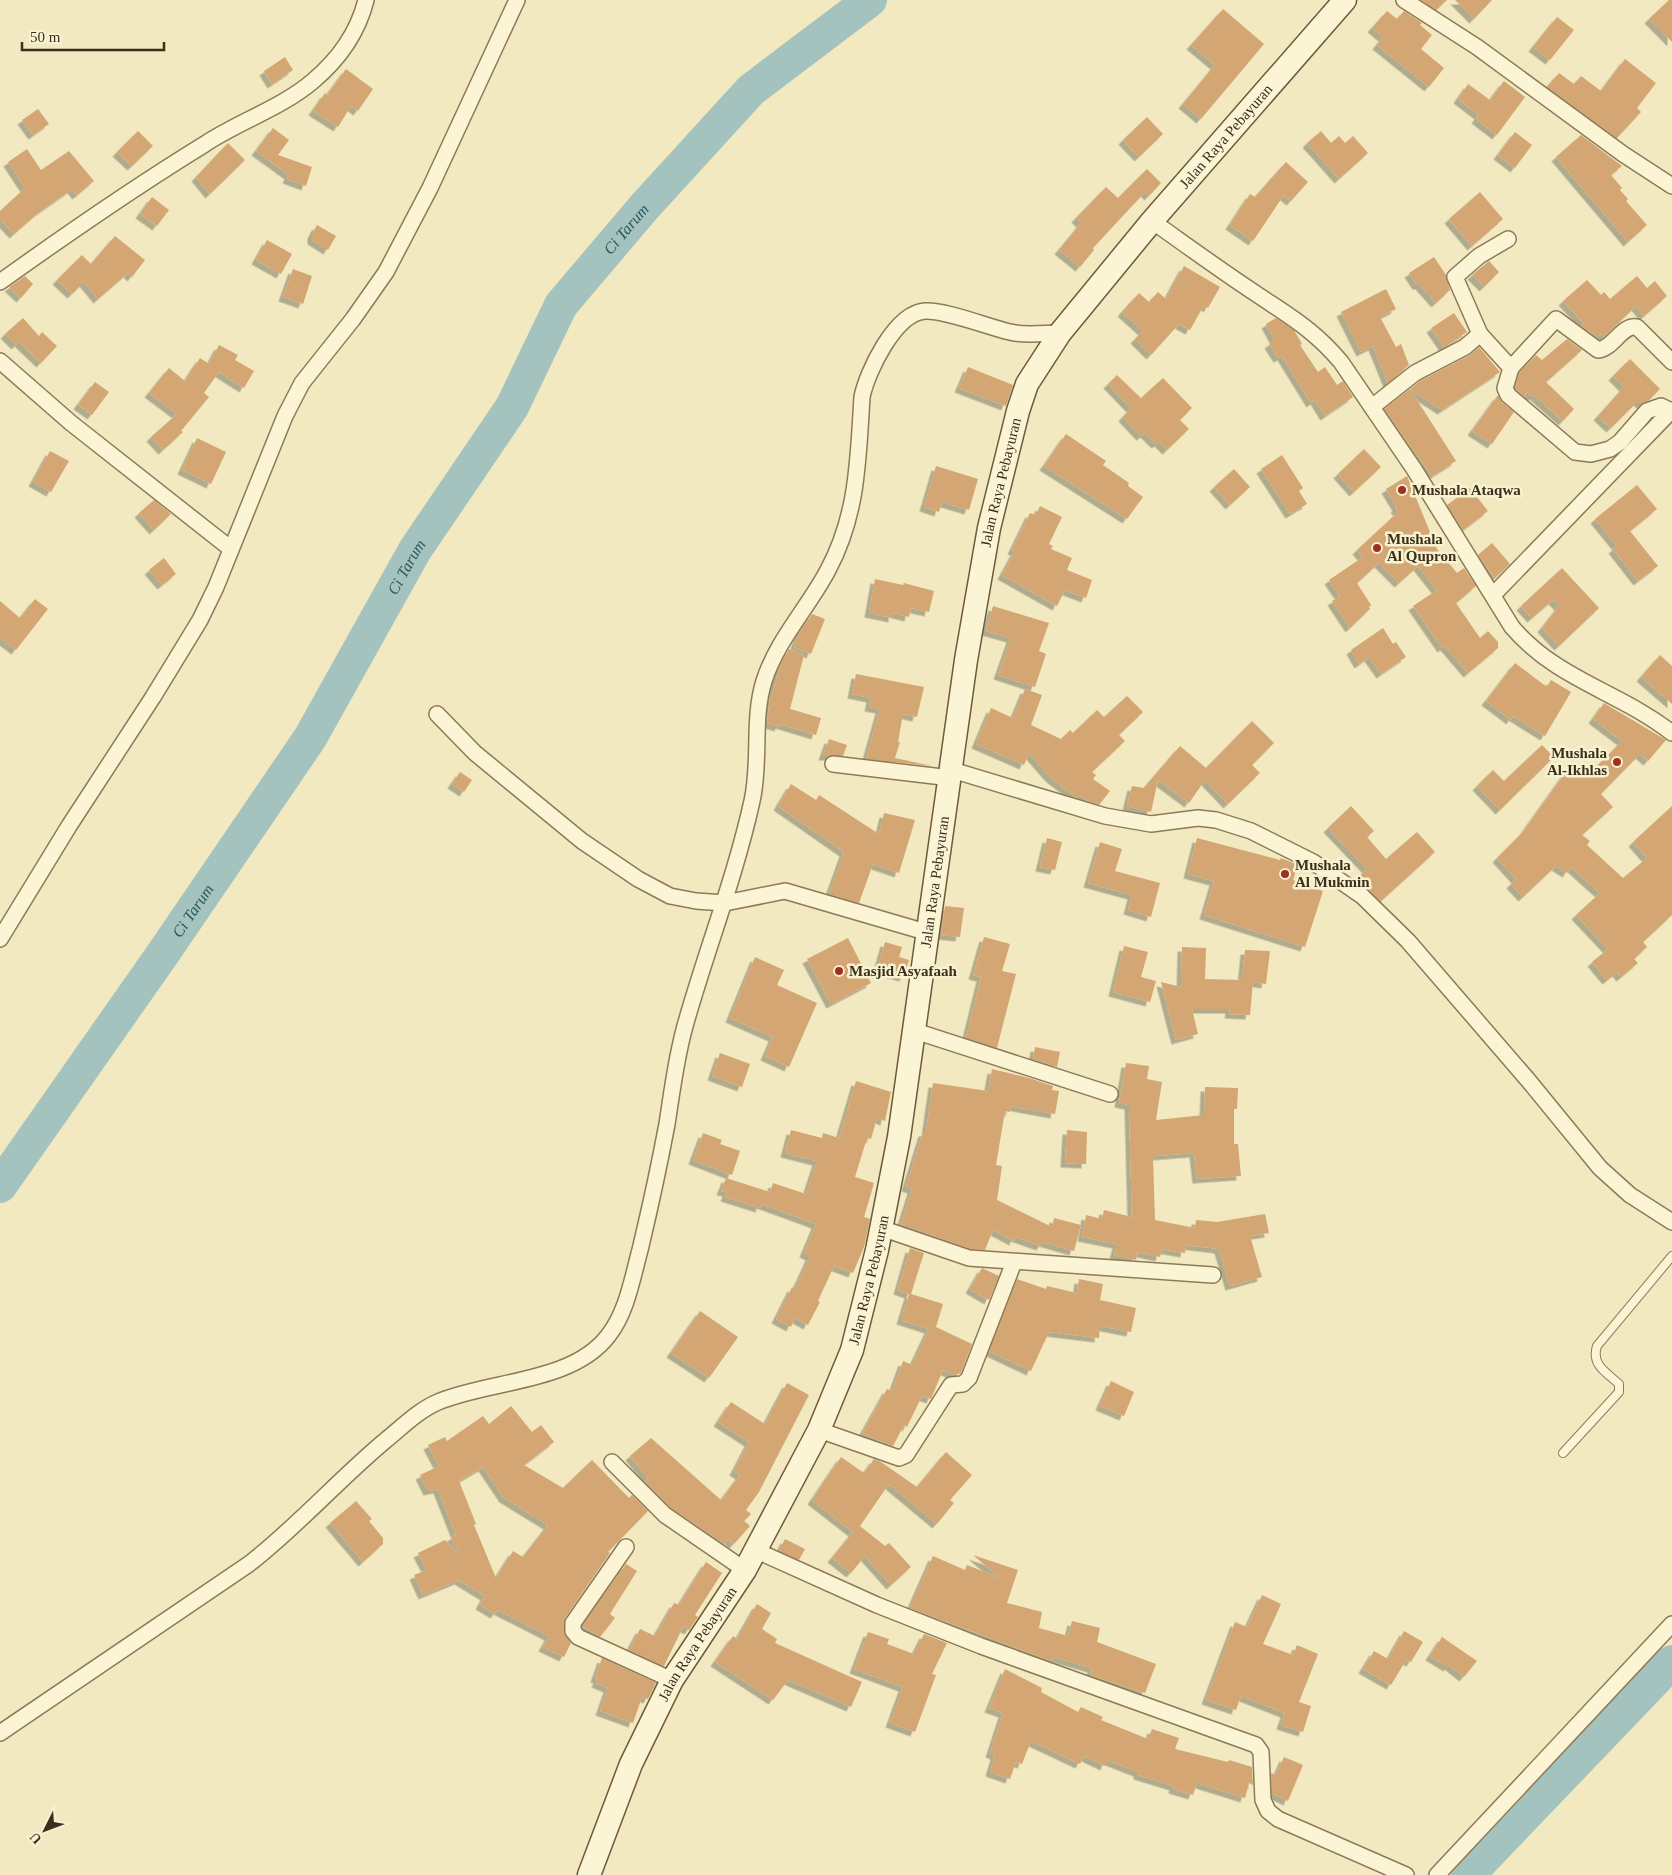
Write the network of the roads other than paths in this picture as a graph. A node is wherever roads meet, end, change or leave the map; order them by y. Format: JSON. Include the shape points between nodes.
{"nodes":[{"id":1,"x":366,"y":0,"type":"edge"},
{"id":2,"x":517,"y":0,"type":"edge"},
{"id":3,"x":1345,"y":0,"type":"edge"},
{"id":4,"x":1404,"y":0,"type":"edge"},
{"id":5,"x":1672,"y":186,"type":"edge"},
{"id":6,"x":1152,"y":220,"type":"junction"},
{"id":7,"x":1508,"y":239,"type":"dead end"},
{"id":8,"x":0,"y":282,"type":"edge"},
{"id":9,"x":1060,"y":333,"type":"junction"},
{"id":10,"x":1480,"y":334,"type":"junction"},
{"id":11,"x":0,"y":361,"type":"edge"},
{"id":12,"x":1672,"y":362,"type":"edge"},
{"id":13,"x":1511,"y":368,"type":"junction"},
{"id":14,"x":1372,"y":407,"type":"junction"},
{"id":15,"x":1672,"y":411,"type":"edge"},
{"id":16,"x":231,"y":549,"type":"junction"},
{"id":17,"x":1493,"y":595,"type":"junction"},
{"id":18,"x":436,"y":714,"type":"dead end"},
{"id":19,"x":1672,"y":733,"type":"edge"},
{"id":20,"x":833,"y":764,"type":"dead end"},
{"id":21,"x":951,"y":774,"type":"junction"},
{"id":22,"x":725,"y":902,"type":"junction"},
{"id":23,"x":929,"y":933,"type":"junction"},
{"id":24,"x":0,"y":939,"type":"edge"},
{"id":25,"x":915,"y":1031,"type":"junction"},
{"id":26,"x":1110,"y":1094,"type":"dead end"},
{"id":27,"x":1672,"y":1222,"type":"edge"},
{"id":28,"x":881,"y":1228,"type":"junction"},
{"id":29,"x":1672,"y":1256,"type":"edge"},
{"id":30,"x":1014,"y":1262,"type":"junction"},
{"id":31,"x":1213,"y":1275,"type":"dead end"},
{"id":32,"x":819,"y":1430,"type":"junction"},
{"id":33,"x":1563,"y":1454,"type":"dead end"},
{"id":34,"x":612,"y":1462,"type":"dead end"},
{"id":35,"x":626,"y":1547,"type":"dead end"},
{"id":36,"x":755,"y":1550,"type":"junction"},
{"id":37,"x":745,"y":1570,"type":"junction"},
{"id":38,"x":1672,"y":1624,"type":"edge"},
{"id":39,"x":672,"y":1680,"type":"junction"},
{"id":40,"x":0,"y":1733,"type":"edge"},
{"id":41,"x":589,"y":1875,"type":"edge"},
{"id":42,"x":1406,"y":1875,"type":"edge"},
{"id":43,"x":1437,"y":1875,"type":"edge"}],
"edges":[{"from":1,"to":8,"type":"street","via":[[363,14],[348,42],[333,63],[312,83],[206,142]]},
{"from":2,"to":16,"type":"street","via":[[430,188],[386,272],[302,383],[285,416]]},
{"from":3,"to":6,"type":"main road","name":"Jalan Raya Pebayuran"},
{"from":4,"to":5,"type":"street"},
{"from":6,"to":9,"type":"main road","name":"Jalan Raya Pebayuran"},
{"from":6,"to":14,"type":"street","via":[[1313,331],[1341,362]]},
{"from":7,"to":10,"type":"street","via":[[1479,256],[1455,277]]},
{"from":9,"to":21,"type":"main road","name":"Jalan Raya Pebayuran","via":[[1027,384],[1018,410],[989,528],[966,660]]},
{"from":9,"to":22,"type":"street","via":[[1012,333],[924,311],[895,330],[881,352],[865,382],[853,508],[839,549],[813,597],[779,648],[762,687],[757,776]]},
{"from":10,"to":13,"type":"street"},
{"from":10,"to":14,"type":"street","via":[[1464,347],[1415,373]]},
{"from":11,"to":16,"type":"street","via":[[86,435]]},
{"from":12,"to":13,"type":"street","via":[[1637,327],[1630,327],[1598,350],[1556,319]]},
{"from":13,"to":15,"type":"street","via":[[1505,388],[1508,396],[1575,452],[1600,453],[1620,442],[1647,411],[1661,406]]},
{"from":14,"to":17,"type":"street"},
{"from":15,"to":17,"type":"street"},
{"from":16,"to":24,"type":"street","via":[[195,628]]},
{"from":17,"to":19,"type":"street","via":[[1512,627],[1548,662],[1637,710]]},
{"from":18,"to":22,"type":"street","via":[[518,790],[582,841],[638,879],[670,896],[696,902]]},
{"from":20,"to":21,"type":"street"},
{"from":21,"to":23,"type":"main road","name":"Jalan Raya Pebayuran"},
{"from":21,"to":27,"type":"street","via":[[1105,816],[1151,824],[1198,818],[1216,820],[1251,831],[1327,870],[1362,896],[1408,941],[1600,1168],[1630,1195]]},
{"from":22,"to":23,"type":"street","via":[[785,891]]},
{"from":22,"to":40,"type":"street","via":[[684,1028],[653,1196],[630,1289],[609,1335],[585,1358],[556,1370],[435,1403],[366,1457],[275,1544],[249,1564]]},
{"from":23,"to":25,"type":"main road","name":"Jalan Raya Pebayuran"},
{"from":25,"to":26,"type":"street"},
{"from":25,"to":28,"type":"main road","name":"Jalan Raya Pebayuran"},
{"from":28,"to":30,"type":"street","via":[[969,1258]]},
{"from":28,"to":32,"type":"main road","name":"Jalan Raya Pebayuran","via":[[852,1350]]},
{"from":29,"to":33,"type":"lane","via":[[1597,1346],[1596,1364],[1619,1384],[1619,1392]]},
{"from":30,"to":31,"type":"street"},
{"from":30,"to":32,"type":"street","via":[[969,1378],[963,1384],[951,1385],[906,1456],[899,1458]]},
{"from":32,"to":36,"type":"main road","name":"Jalan Raya Pebayuran"},
{"from":34,"to":37,"type":"street","via":[[665,1515]]},
{"from":35,"to":39,"type":"street","via":[[573,1623],[573,1631]]},
{"from":36,"to":37,"type":"main road","name":"Jalan Raya Pebayuran"},
{"from":36,"to":42,"type":"street","via":[[877,1605],[981,1646],[1256,1745],[1262,1752],[1262,1800],[1268,1811],[1278,1819]]},
{"from":37,"to":39,"type":"main road","name":"Jalan Raya Pebayuran"},
{"from":38,"to":43,"type":"street"},
{"from":39,"to":41,"type":"main road","name":"Jalan Raya Pebayuran","via":[[632,1764]]}]}
